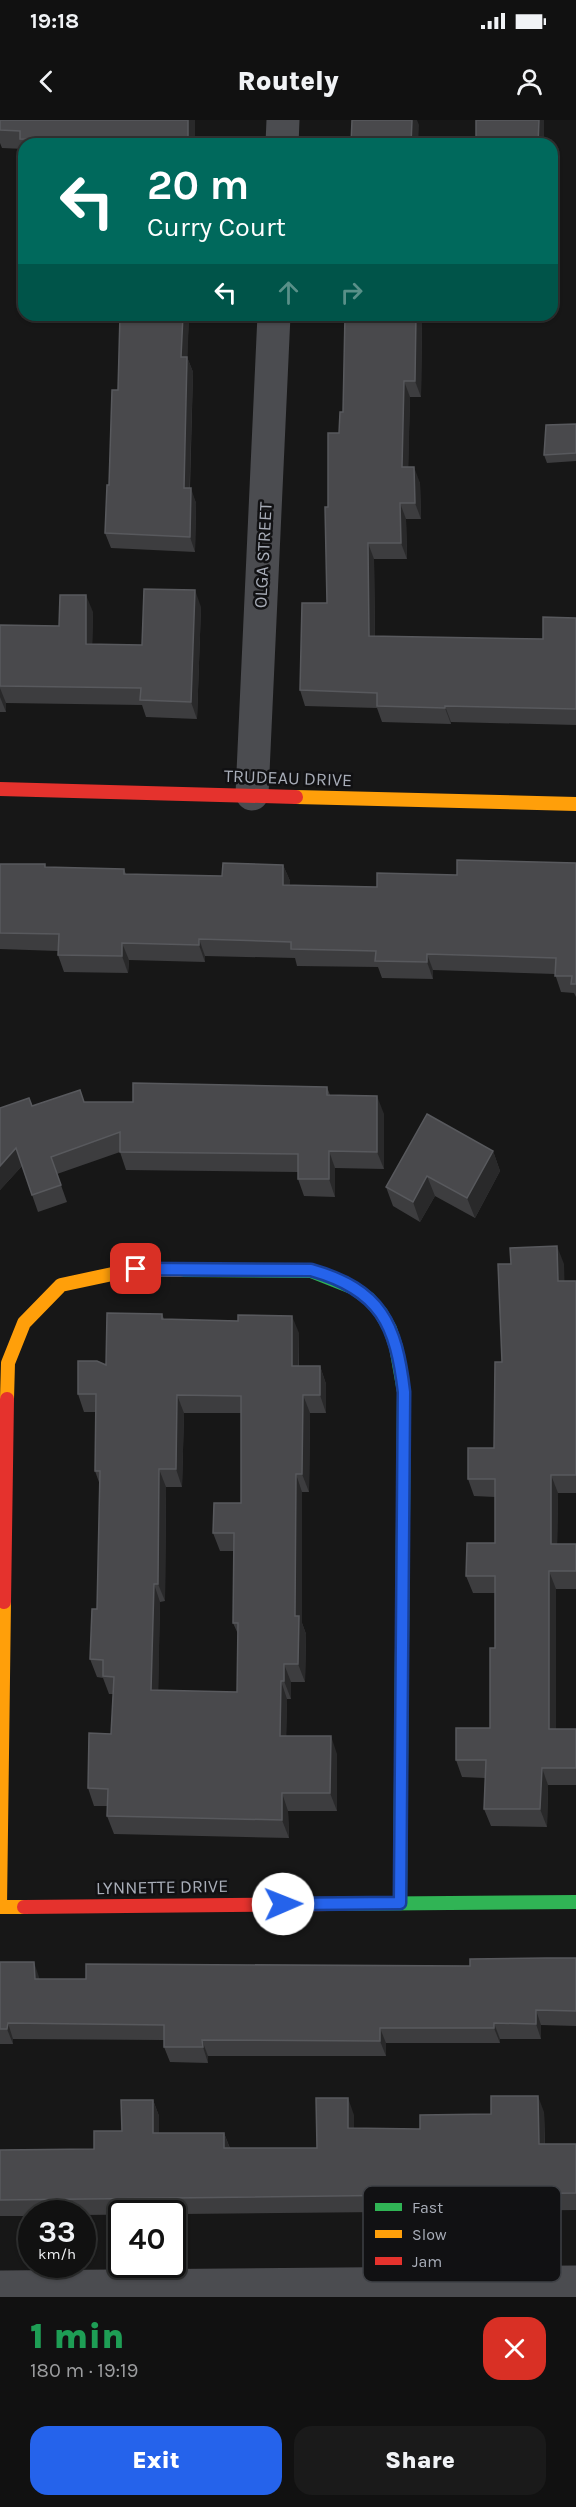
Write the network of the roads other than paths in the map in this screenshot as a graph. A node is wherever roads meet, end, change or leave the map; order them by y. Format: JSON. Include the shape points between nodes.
{"nodes":[{"id":1,"x":283,"y":120,"type":"edge"},
{"id":2,"x":282,"y":138,"type":"edge"},
{"id":3,"x":274,"y":321,"type":"edge"},
{"id":4,"x":0,"y":789,"type":"edge"},
{"id":5,"x":252,"y":794,"type":"junction"},
{"id":6,"x":576,"y":804,"type":"edge"},
{"id":7,"x":576,"y":1902,"type":"edge"},
{"id":8,"x":400,"y":1903,"type":"junction"},
{"id":9,"x":0,"y":1907,"type":"edge"},
{"id":10,"x":576,"y":2282,"type":"edge"},
{"id":11,"x":0,"y":2287,"type":"edge"}],
"edges":[{"from":1,"to":2,"type":"street"},
{"from":3,"to":5,"type":"street","name":"OLGA STREET"},
{"from":4,"to":5,"type":"street","name":"TRUDEAU DRIVE"},
{"from":5,"to":6,"type":"street","name":"TRUDEAU DRIVE"},
{"from":7,"to":8,"type":"street","name":"LYNNETTE DRIVE"},
{"from":8,"to":9,"type":"street","name":"LYNNETTE DRIVE"},
{"from":8,"to":9,"type":"street","via":[[404,1392],[392,1332],[379,1308],[355,1288],[311,1270],[136,1269],[61,1285],[24,1323],[8,1363]]},
{"from":10,"to":11,"type":"street"}]}
